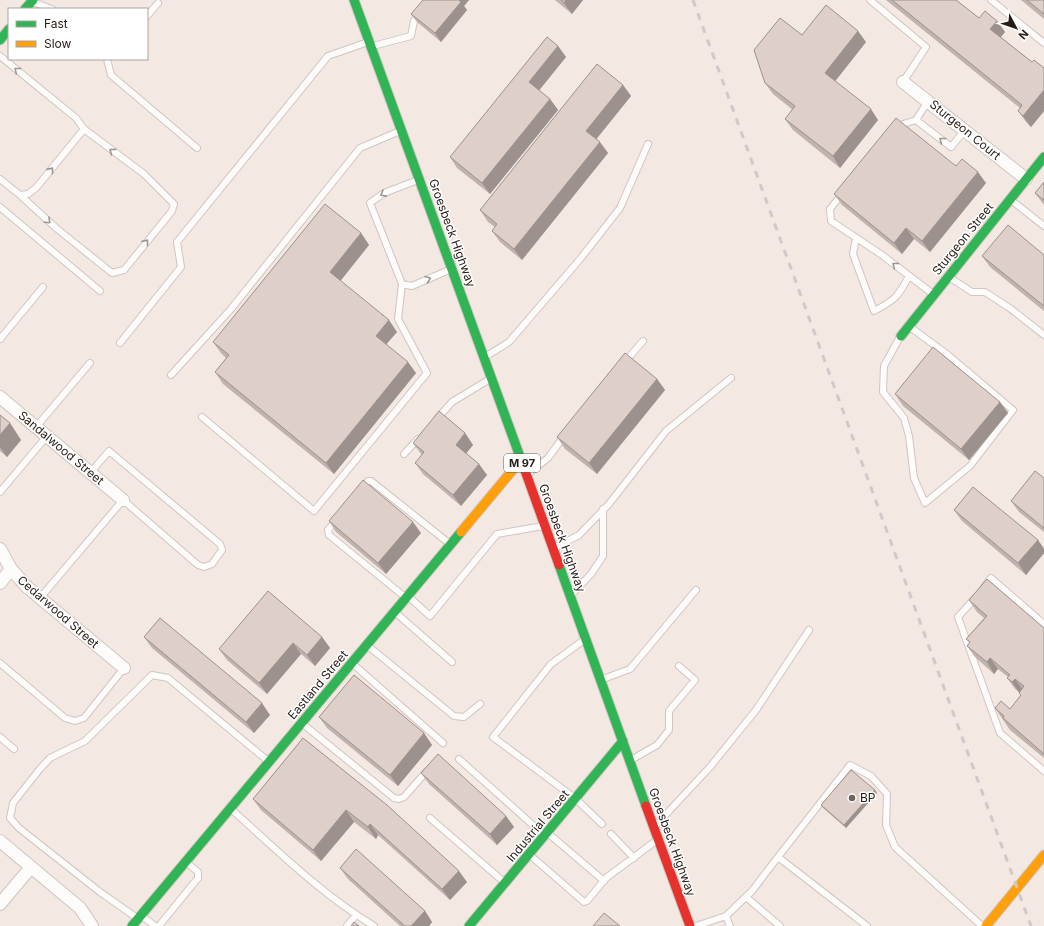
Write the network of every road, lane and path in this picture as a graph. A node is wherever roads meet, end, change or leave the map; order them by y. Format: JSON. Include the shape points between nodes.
{"nodes":[{"id":1,"x":32,"y":0,"type":"edge"},
{"id":2,"x":354,"y":0,"type":"edge"},
{"id":3,"x":430,"y":0,"type":"edge"},
{"id":4,"x":870,"y":0,"type":"edge"},
{"id":5,"x":991,"y":0,"type":"edge"},
{"id":6,"x":158,"y":3,"type":"dead end"},
{"id":7,"x":26,"y":8,"type":"edge"},
{"id":8,"x":50,"y":8,"type":"edge"},
{"id":9,"x":148,"y":15,"type":"edge"},
{"id":10,"x":8,"y":30,"type":"edge"},
{"id":11,"x":0,"y":40,"type":"edge"},
{"id":12,"x":1044,"y":43,"type":"edge"},
{"id":13,"x":370,"y":44,"type":"junction"},
{"id":14,"x":0,"y":56,"type":"edge"},
{"id":15,"x":108,"y":60,"type":"edge"},
{"id":16,"x":903,"y":82,"type":"joint"},
{"id":17,"x":928,"y":101,"type":"junction"},
{"id":18,"x":916,"y":120,"type":"junction"},
{"id":19,"x":84,"y":129,"type":"junction"},
{"id":20,"x":401,"y":130,"type":"junction"},
{"id":21,"x":965,"y":130,"type":"junction"},
{"id":22,"x":892,"y":132,"type":"edge"},
{"id":23,"x":648,"y":144,"type":"dead end"},
{"id":24,"x":197,"y":148,"type":"dead end"},
{"id":25,"x":1044,"y":157,"type":"edge"},
{"id":26,"x":0,"y":179,"type":"edge"},
{"id":27,"x":1026,"y":179,"type":"junction"},
{"id":28,"x":419,"y":180,"type":"junction"},
{"id":29,"x":844,"y":191,"type":"edge"},
{"id":30,"x":20,"y":195,"type":"junction"},
{"id":31,"x":1010,"y":199,"type":"junction"},
{"id":32,"x":0,"y":207,"type":"edge"},
{"id":33,"x":1044,"y":226,"type":"edge"},
{"id":34,"x":856,"y":238,"type":"junction"},
{"id":35,"x":452,"y":269,"type":"junction"},
{"id":36,"x":909,"y":276,"type":"junction"},
{"id":37,"x":948,"y":276,"type":"junction"},
{"id":38,"x":402,"y":284,"type":"junction"},
{"id":39,"x":43,"y":287,"type":"dead end"},
{"id":40,"x":100,"y":291,"type":"dead end"},
{"id":41,"x":934,"y":294,"type":"junction"},
{"id":42,"x":908,"y":326,"type":"junction"},
{"id":43,"x":1044,"y":335,"type":"edge"},
{"id":44,"x":901,"y":336,"type":"joint"},
{"id":45,"x":0,"y":339,"type":"edge"},
{"id":46,"x":643,"y":341,"type":"dead end"},
{"id":47,"x":120,"y":343,"type":"dead end"},
{"id":48,"x":484,"y":358,"type":"junction"},
{"id":49,"x":90,"y":363,"type":"dead end"},
{"id":50,"x":618,"y":369,"type":"edge"},
{"id":51,"x":171,"y":375,"type":"dead end"},
{"id":52,"x":491,"y":378,"type":"junction"},
{"id":53,"x":731,"y":378,"type":"dead end"},
{"id":54,"x":0,"y":397,"type":"edge"},
{"id":55,"x":202,"y":417,"type":"dead end"},
{"id":56,"x":431,"y":425,"type":"edge"},
{"id":57,"x":36,"y":427,"type":"junction"},
{"id":58,"x":570,"y":428,"type":"edge"},
{"id":59,"x":47,"y":436,"type":"junction"},
{"id":60,"x":420,"y":437,"type":"edge"},
{"id":61,"x":404,"y":454,"type":"dead end"},
{"id":62,"x":521,"y":460,"type":"junction"},
{"id":63,"x":90,"y":473,"type":"junction"},
{"id":64,"x":527,"y":476,"type":"junction"},
{"id":65,"x":0,"y":492,"type":"edge"},
{"id":66,"x":356,"y":496,"type":"edge"},
{"id":67,"x":122,"y":500,"type":"junction"},
{"id":68,"x":603,"y":509,"type":"junction"},
{"id":69,"x":343,"y":512,"type":"edge"},
{"id":70,"x":545,"y":525,"type":"junction"},
{"id":71,"x":451,"y":545,"type":"junction"},
{"id":72,"x":0,"y":549,"type":"edge"},
{"id":73,"x":553,"y":549,"type":"junction"},
{"id":74,"x":11,"y":569,"type":"junction"},
{"id":75,"x":0,"y":582,"type":"edge"},
{"id":76,"x":696,"y":590,"type":"dead end"},
{"id":77,"x":570,"y":596,"type":"junction"},
{"id":78,"x":407,"y":597,"type":"junction"},
{"id":79,"x":40,"y":598,"type":"junction"},
{"id":80,"x":395,"y":612,"type":"junction"},
{"id":81,"x":1044,"y":624,"type":"edge"},
{"id":82,"x":809,"y":630,"type":"dead end"},
{"id":83,"x":586,"y":639,"type":"junction"},
{"id":84,"x":367,"y":644,"type":"junction"},
{"id":85,"x":452,"y":662,"type":"dead end"},
{"id":86,"x":0,"y":663,"type":"edge"},
{"id":87,"x":352,"y":663,"type":"junction"},
{"id":88,"x":679,"y":666,"type":"dead end"},
{"id":89,"x":124,"y":668,"type":"joint"},
{"id":90,"x":601,"y":680,"type":"junction"},
{"id":91,"x":480,"y":704,"type":"dead end"},
{"id":92,"x":302,"y":723,"type":"junction"},
{"id":93,"x":0,"y":737,"type":"edge"},
{"id":94,"x":623,"y":741,"type":"junction"},
{"id":95,"x":443,"y":743,"type":"dead end"},
{"id":96,"x":14,"y":749,"type":"dead end"},
{"id":97,"x":459,"y":759,"type":"dead end"},
{"id":98,"x":630,"y":761,"type":"junction"},
{"id":99,"x":269,"y":762,"type":"junction"},
{"id":100,"x":427,"y":771,"type":"edge"},
{"id":101,"x":1044,"y":771,"type":"edge"},
{"id":102,"x":576,"y":800,"type":"junction"},
{"id":103,"x":230,"y":808,"type":"junction"},
{"id":104,"x":430,"y":818,"type":"dead end"},
{"id":105,"x":602,"y":824,"type":"dead end"},
{"id":106,"x":654,"y":827,"type":"junction"},
{"id":107,"x":611,"y":834,"type":"dead end"},
{"id":108,"x":546,"y":835,"type":"junction"},
{"id":109,"x":658,"y":839,"type":"junction"},
{"id":110,"x":0,"y":841,"type":"edge"},
{"id":111,"x":529,"y":855,"type":"junction"},
{"id":112,"x":1044,"y":855,"type":"edge"},
{"id":113,"x":778,"y":857,"type":"junction"},
{"id":114,"x":634,"y":858,"type":"junction"},
{"id":115,"x":186,"y":862,"type":"junction"},
{"id":116,"x":31,"y":867,"type":"junction"},
{"id":117,"x":604,"y":881,"type":"junction"},
{"id":118,"x":505,"y":883,"type":"junction"},
{"id":119,"x":746,"y":897,"type":"junction"},
{"id":120,"x":0,"y":904,"type":"edge"},
{"id":121,"x":356,"y":915,"type":"junction"},
{"id":122,"x":726,"y":916,"type":"junction"},
{"id":123,"x":140,"y":917,"type":"junction"},
{"id":124,"x":92,"y":926,"type":"edge"},
{"id":125,"x":132,"y":926,"type":"edge"},
{"id":126,"x":155,"y":926,"type":"edge"},
{"id":127,"x":159,"y":926,"type":"edge"},
{"id":128,"x":347,"y":926,"type":"edge"},
{"id":129,"x":374,"y":926,"type":"edge"},
{"id":130,"x":470,"y":926,"type":"edge"},
{"id":131,"x":690,"y":926,"type":"edge"},
{"id":132,"x":696,"y":926,"type":"edge"},
{"id":133,"x":730,"y":926,"type":"edge"},
{"id":134,"x":780,"y":926,"type":"edge"},
{"id":135,"x":867,"y":926,"type":"edge"},
{"id":136,"x":982,"y":926,"type":"edge"},
{"id":137,"x":986,"y":926,"type":"edge"}],
"edges":[{"from":1,"to":7,"type":"street"},
{"from":1,"to":8,"type":"lane"},
{"from":2,"to":13,"type":"street","name":"Groesbeck Highway","number":"M 97"},
{"from":3,"to":13,"type":"lane","via":[[414,21],[411,36]]},
{"from":4,"to":16,"type":"lane","via":[[926,47]]},
{"from":5,"to":12,"type":"lane"},
{"from":6,"to":9,"type":"lane"},
{"from":10,"to":11,"type":"street"},
{"from":13,"to":20,"type":"street","name":"Groesbeck Highway","number":"M 97"},
{"from":13,"to":47,"type":"lane","via":[[328,56],[176,242],[181,267]]},
{"from":19,"to":14,"type":"lane","one_way":true,"via":[[76,118]]},
{"from":15,"to":24,"type":"lane","via":[[111,76]]},
{"from":16,"to":17,"type":"street","name":"Sturgeon Court"},
{"from":17,"to":18,"type":"lane"},
{"from":17,"to":21,"type":"street","name":"Sturgeon Court"},
{"from":21,"to":18,"type":"lane","one_way":true,"via":[[951,147]]},
{"from":18,"to":22,"type":"lane","via":[[897,126]]},
{"from":30,"to":19,"type":"lane","one_way":true,"via":[[28,194],[36,188]]},
{"from":30,"to":19,"type":"lane","one_way":true,"via":[[112,273],[124,270],[172,211],[174,204],[144,174]]},
{"from":20,"to":28,"type":"street","name":"Groesbeck Highway","number":"M 97"},
{"from":20,"to":51,"type":"lane","via":[[360,148],[231,309]]},
{"from":21,"to":27,"type":"street","name":"Sturgeon Court"},
{"from":23,"to":48,"type":"lane","via":[[620,208],[509,342]]},
{"from":25,"to":27,"type":"street","name":"Sturgeon Street"},
{"from":26,"to":30,"type":"lane"},
{"from":27,"to":31,"type":"street","name":"Sturgeon Street"},
{"from":28,"to":35,"type":"street","name":"Groesbeck Highway","number":"M 97"},
{"from":28,"to":38,"type":"lane","one_way":true,"via":[[384,193],[370,202]]},
{"from":29,"to":34,"type":"lane","via":[[830,209],[831,221]]},
{"from":31,"to":33,"type":"lane"},
{"from":31,"to":37,"type":"street","name":"Sturgeon Street"},
{"from":32,"to":40,"type":"lane"},
{"from":36,"to":34,"type":"lane","one_way":true},
{"from":34,"to":36,"type":"lane","via":[[853,254],[874,311],[893,301]]},
{"from":38,"to":35,"type":"lane","one_way":true,"via":[[412,286]]},
{"from":35,"to":48,"type":"street","name":"Groesbeck Highway","number":"M 97"},
{"from":36,"to":41,"type":"lane"},
{"from":37,"to":41,"type":"street","name":"Sturgeon Street"},
{"from":37,"to":43,"type":"lane","via":[[972,292],[985,292]]},
{"from":38,"to":55,"type":"lane","via":[[398,319],[427,373],[314,511]]},
{"from":39,"to":45,"type":"lane"},
{"from":41,"to":42,"type":"street","name":"Sturgeon Street"},
{"from":42,"to":44,"type":"street","name":"Sturgeon Street"},
{"from":42,"to":44,"type":"lane","via":[[948,355],[1013,410],[970,466],[925,503],[914,478],[904,418],[884,392],[884,366]]},
{"from":46,"to":50,"type":"lane"},
{"from":48,"to":52,"type":"street","name":"Groesbeck Highway","number":"M 97"},
{"from":49,"to":57,"type":"lane"},
{"from":52,"to":56,"type":"lane","via":[[452,402]]},
{"from":52,"to":62,"type":"street","name":"Groesbeck Highway","number":"M 97"},
{"from":53,"to":68,"type":"lane","via":[[666,431]]},
{"from":54,"to":57,"type":"street","name":"Sandalwood Street"},
{"from":57,"to":59,"type":"street","name":"Sandalwood Street"},
{"from":58,"to":64,"type":"lane","via":[[548,458]]},
{"from":59,"to":63,"type":"street","name":"Sandalwood Street"},
{"from":59,"to":65,"type":"lane"},
{"from":60,"to":61,"type":"lane"},
{"from":62,"to":64,"type":"street","name":"Groesbeck Highway","number":"M 97"},
{"from":62,"to":71,"type":"street","name":"Eastland Street"},
{"from":63,"to":67,"type":"street","name":"Sandalwood Street"},
{"from":63,"to":67,"type":"lane","via":[[109,451],[220,544],[222,550],[219,557],[212,564],[204,567],[198,565]]},
{"from":64,"to":70,"type":"street","name":"Groesbeck Highway","number":"M 97"},
{"from":66,"to":71,"type":"lane","via":[[368,481],[371,481]]},
{"from":67,"to":79,"type":"lane"},
{"from":68,"to":73,"type":"lane","via":[[579,535]]},
{"from":68,"to":77,"type":"lane","via":[[603,556],[591,574]]},
{"from":69,"to":78,"type":"lane","via":[[328,530],[329,535]]},
{"from":70,"to":73,"type":"street","name":"Groesbeck Highway","number":"M 97"},
{"from":70,"to":78,"type":"lane","via":[[497,534],[430,616]]},
{"from":71,"to":78,"type":"street","name":"Eastland Street"},
{"from":72,"to":74,"type":"street","name":"Cedarwood Street"},
{"from":73,"to":77,"type":"street","name":"Groesbeck Highway","number":"M 97"},
{"from":74,"to":75,"type":"street"},
{"from":74,"to":79,"type":"street","name":"Cedarwood Street"},
{"from":76,"to":90,"type":"lane","via":[[630,669]]},
{"from":77,"to":83,"type":"street","name":"Groesbeck Highway","number":"M 97"},
{"from":78,"to":80,"type":"street","name":"Eastland Street"},
{"from":79,"to":89,"type":"street","name":"Cedarwood Street"},
{"from":80,"to":84,"type":"street","name":"Eastland Street"},
{"from":80,"to":85,"type":"lane"},
{"from":81,"to":101,"type":"lane","via":[[992,578],[958,617],[1000,733]]},
{"from":82,"to":106,"type":"lane","via":[[756,710],[702,777]]},
{"from":83,"to":90,"type":"street","name":"Groesbeck Highway","number":"M 97"},
{"from":83,"to":102,"type":"lane","via":[[551,664],[493,737]]},
{"from":84,"to":87,"type":"street","name":"Eastland Street"},
{"from":84,"to":91,"type":"lane","via":[[454,716],[464,717]]},
{"from":86,"to":89,"type":"lane","via":[[65,718],[75,721],[84,718]]},
{"from":87,"to":92,"type":"street","name":"Eastland Street"},
{"from":87,"to":95,"type":"lane"},
{"from":88,"to":98,"type":"lane","via":[[695,680],[669,711],[669,730],[657,744]]},
{"from":90,"to":94,"type":"street","name":"Groesbeck Highway","number":"M 97"},
{"from":92,"to":99,"type":"street","name":"Eastland Street"},
{"from":92,"to":100,"type":"lane","via":[[394,798],[404,797]]},
{"from":93,"to":96,"type":"lane"},
{"from":94,"to":98,"type":"street","name":"Groesbeck Highway","number":"M 97"},
{"from":94,"to":102,"type":"street","name":"Industrial Street"},
{"from":97,"to":108,"type":"lane"},
{"from":98,"to":106,"type":"street","name":"Groesbeck Highway","number":"M 97"},
{"from":99,"to":103,"type":"street","name":"Eastland Street"},
{"from":99,"to":123,"type":"lane","via":[[168,678],[152,675],[85,741],[50,758],[39,770],[13,803],[10,818],[19,828],[100,892]]},
{"from":102,"to":105,"type":"lane"},
{"from":102,"to":108,"type":"street","name":"Industrial Street"},
{"from":103,"to":115,"type":"street","name":"Eastland Street"},
{"from":103,"to":121,"type":"lane","via":[[309,878]]},
{"from":104,"to":118,"type":"lane"},
{"from":106,"to":109,"type":"street","name":"Groesbeck Highway","number":"M 97"},
{"from":107,"to":114,"type":"lane"},
{"from":108,"to":111,"type":"street","name":"Industrial Street"},
{"from":108,"to":117,"type":"lane"},
{"from":109,"to":114,"type":"lane"},
{"from":109,"to":131,"type":"street","name":"Groesbeck Highway","number":"M 97"},
{"from":110,"to":116,"type":"street"},
{"from":111,"to":117,"type":"lane","via":[[584,902]]},
{"from":111,"to":118,"type":"street","name":"Industrial Street"},
{"from":112,"to":137,"type":"street","via":[[1038,866]]},
{"from":113,"to":119,"type":"lane"},
{"from":113,"to":135,"type":"lane"},
{"from":113,"to":136,"type":"lane","via":[[850,765],[872,776],[887,794],[886,825],[895,847]]},
{"from":114,"to":117,"type":"lane"},
{"from":115,"to":123,"type":"street","name":"Eastland Street"},
{"from":115,"to":127,"type":"lane","via":[[198,872],[198,878]]},
{"from":116,"to":120,"type":"street"},
{"from":116,"to":124,"type":"street","via":[[80,908]]},
{"from":118,"to":130,"type":"street","name":"Industrial Street"},
{"from":119,"to":122,"type":"lane"},
{"from":119,"to":134,"type":"lane"},
{"from":121,"to":128,"type":"lane"},
{"from":121,"to":129,"type":"lane"},
{"from":122,"to":132,"type":"lane"},
{"from":122,"to":133,"type":"lane"},
{"from":123,"to":125,"type":"street","name":"Eastland Street"},
{"from":123,"to":126,"type":"lane"}]}
